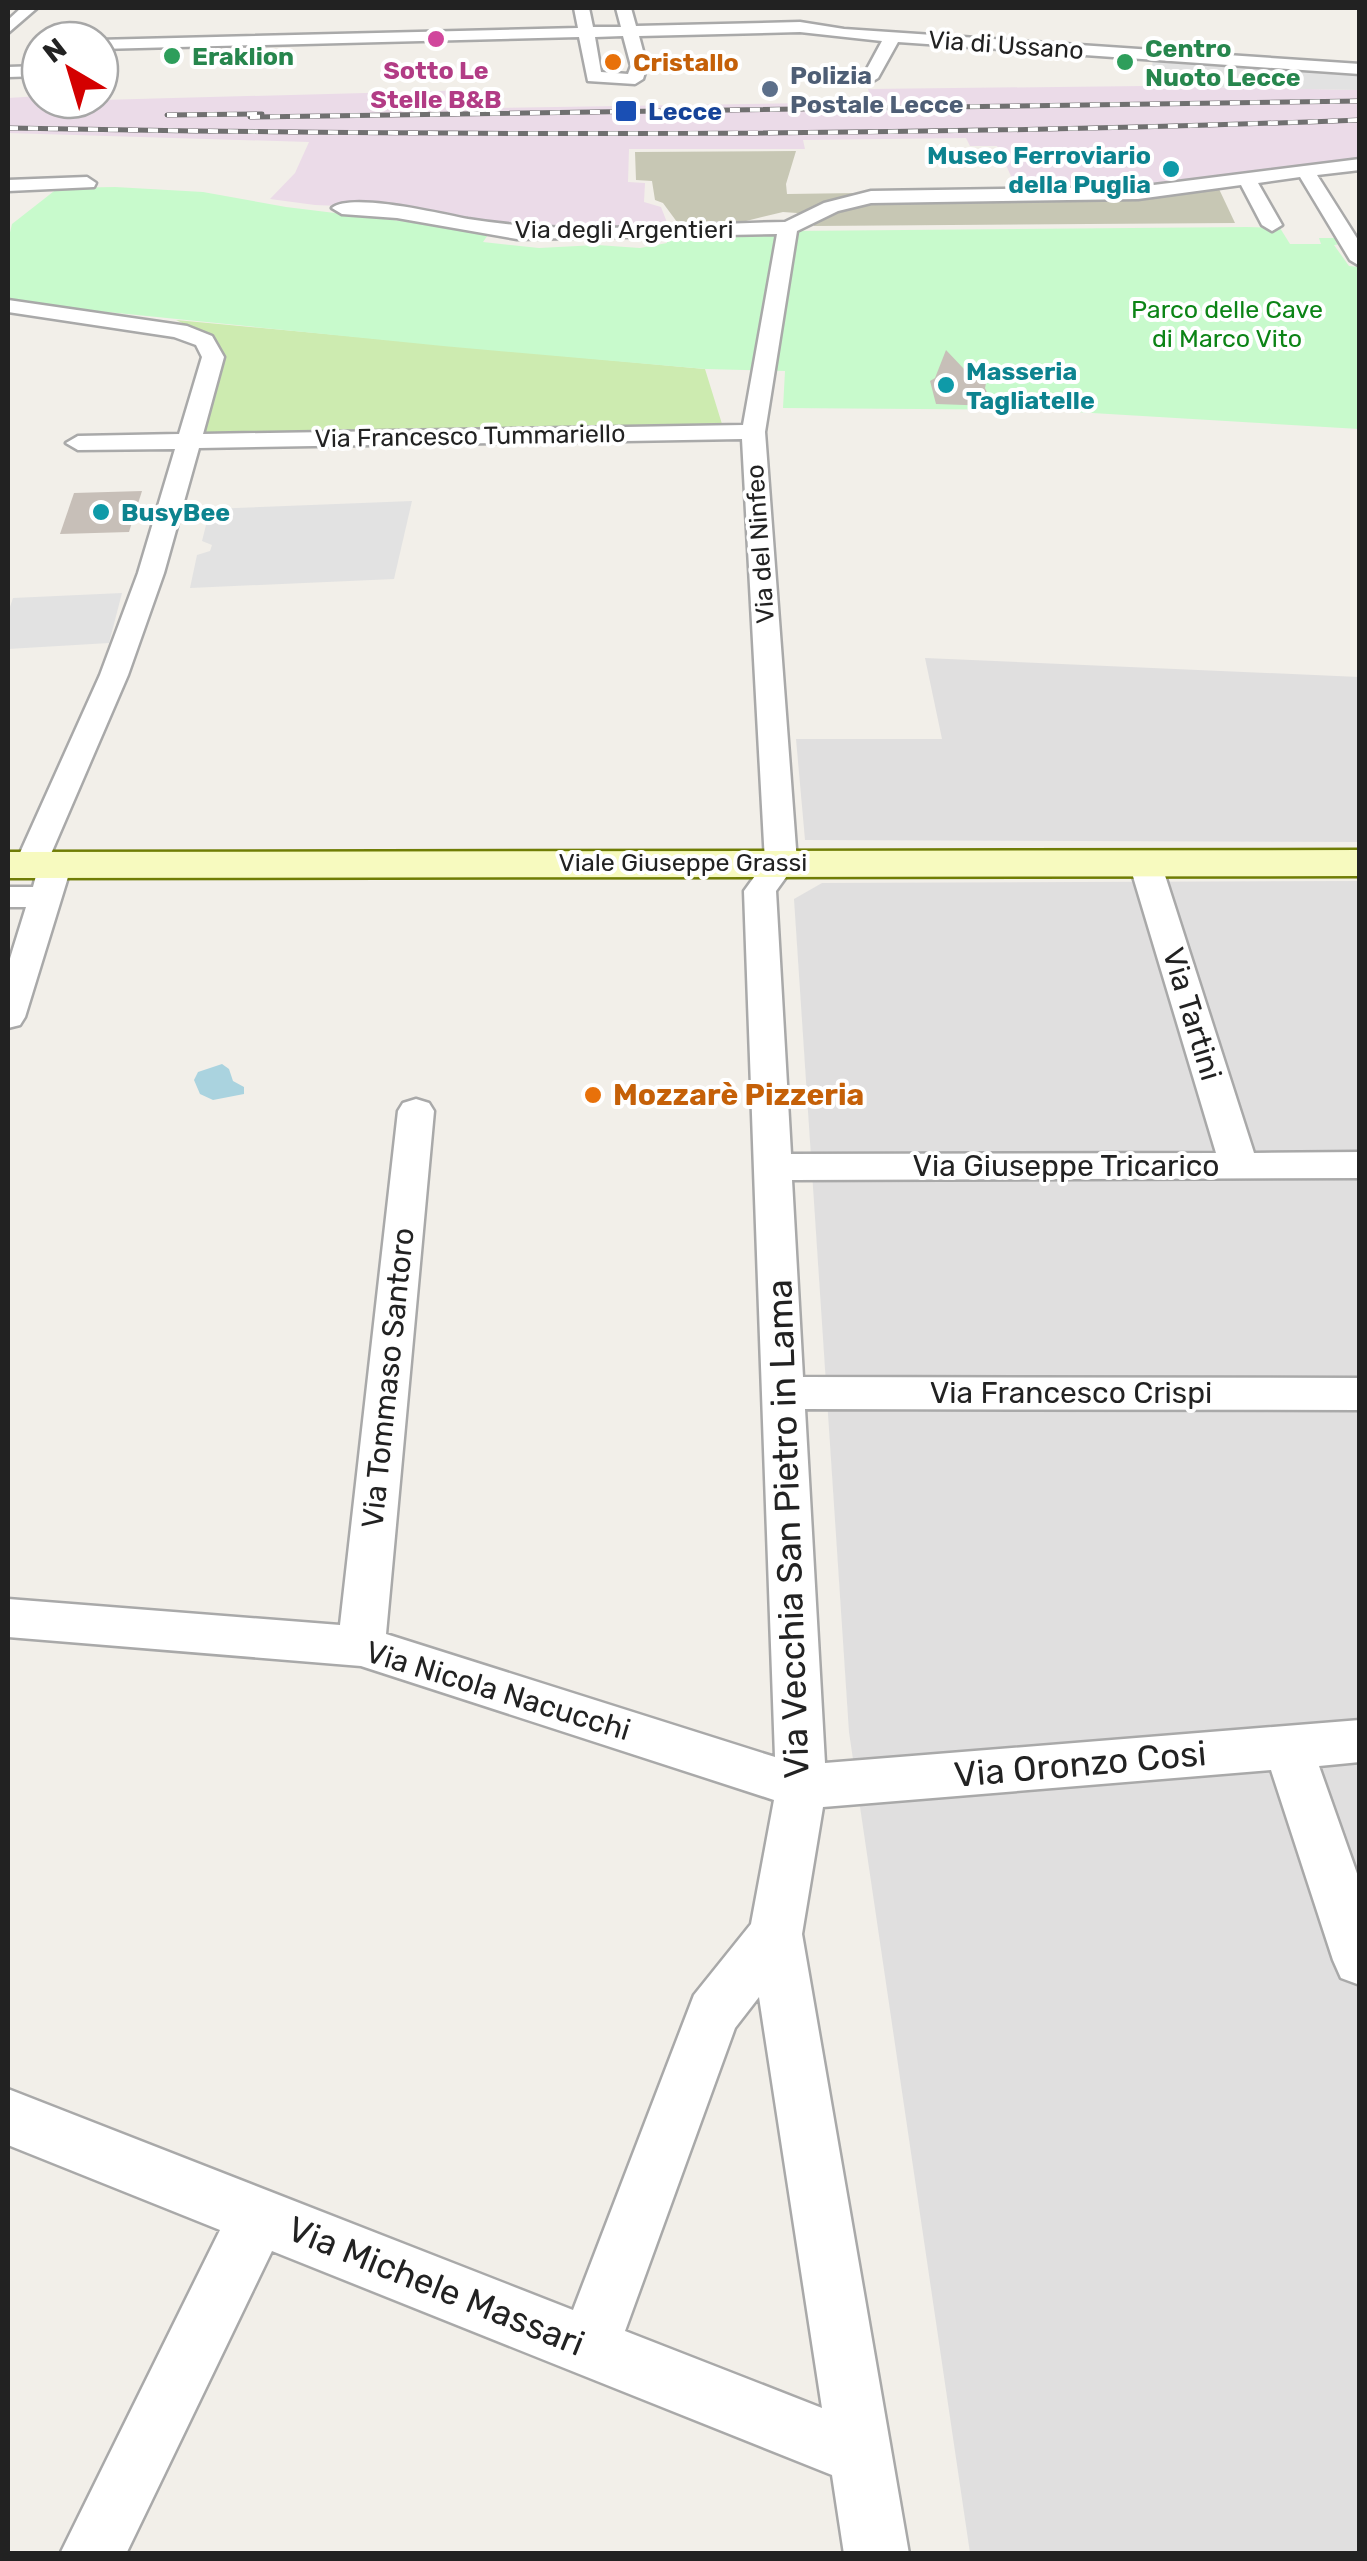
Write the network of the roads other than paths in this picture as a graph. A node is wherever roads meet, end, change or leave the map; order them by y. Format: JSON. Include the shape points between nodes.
{"nodes":[{"id":1,"x":582,"y":8,"type":"edge"},
{"id":2,"x":624,"y":8,"type":"edge"},
{"id":3,"x":28,"y":9,"type":"edge"},
{"id":4,"x":8,"y":10,"type":"edge"},
{"id":5,"x":211,"y":22,"type":"dead end"},
{"id":6,"x":8,"y":28,"type":"edge"},
{"id":7,"x":631,"y":31,"type":"junction"},
{"id":8,"x":587,"y":32,"type":"junction"},
{"id":9,"x":892,"y":38,"type":"junction"},
{"id":10,"x":196,"y":42,"type":"junction"},
{"id":11,"x":120,"y":48,"type":"edge"},
{"id":12,"x":1360,"y":69,"type":"edge"},
{"id":13,"x":870,"y":78,"type":"dead end"},
{"id":14,"x":1360,"y":164,"type":"edge"},
{"id":15,"x":1306,"y":172,"type":"junction"},
{"id":16,"x":1360,"y":175,"type":"edge"},
{"id":17,"x":1247,"y":180,"type":"junction"},
{"id":18,"x":86,"y":182,"type":"dead end"},
{"id":19,"x":8,"y":186,"type":"edge"},
{"id":20,"x":342,"y":208,"type":"dead end"},
{"id":21,"x":1272,"y":224,"type":"dead end"},
{"id":22,"x":788,"y":228,"type":"junction"},
{"id":23,"x":1360,"y":260,"type":"edge"},
{"id":24,"x":8,"y":306,"type":"edge"},
{"id":25,"x":753,"y":432,"type":"junction"},
{"id":26,"x":188,"y":440,"type":"junction"},
{"id":27,"x":78,"y":443,"type":"dead end"},
{"id":28,"x":782,"y":862,"type":"junction"},
{"id":29,"x":1145,"y":862,"type":"junction"},
{"id":30,"x":1360,"y":863,"type":"edge"},
{"id":31,"x":30,"y":878,"type":"edge"},
{"id":32,"x":8,"y":1017,"type":"edge"},
{"id":33,"x":416,"y":1111,"type":"dead end"},
{"id":34,"x":773,"y":1166,"type":"junction"},
{"id":35,"x":1240,"y":1166,"type":"junction"},
{"id":36,"x":1360,"y":1166,"type":"edge"},
{"id":37,"x":784,"y":1392,"type":"junction"},
{"id":38,"x":1360,"y":1394,"type":"edge"},
{"id":39,"x":8,"y":1618,"type":"edge"},
{"id":40,"x":361,"y":1646,"type":"junction"},
{"id":41,"x":1360,"y":1741,"type":"edge"},
{"id":42,"x":1288,"y":1747,"type":"junction"},
{"id":43,"x":802,"y":1787,"type":"junction"},
{"id":44,"x":776,"y":1934,"type":"junction"},
{"id":45,"x":1360,"y":1960,"type":"edge"},
{"id":46,"x":8,"y":2117,"type":"edge"},
{"id":47,"x":258,"y":2216,"type":"junction"},
{"id":48,"x":589,"y":2347,"type":"junction"},
{"id":49,"x":864,"y":2456,"type":"junction"},
{"id":50,"x":92,"y":2554,"type":"edge"},
{"id":51,"x":877,"y":2554,"type":"edge"}],
"edges":[{"from":1,"to":8,"type":"street"},
{"from":2,"to":7,"type":"street"},
{"from":3,"to":4,"type":"street"},
{"from":3,"to":6,"type":"street"},
{"from":5,"to":10,"type":"street"},
{"from":7,"to":8,"type":"street","name":"Via di Ussano"},
{"from":7,"to":8,"type":"street","via":[[639,66],[635,78],[610,80],[594,78]]},
{"from":7,"to":9,"type":"street","name":"Via di Ussano","via":[[841,26]]},
{"from":8,"to":10,"type":"street","name":"Via di Ussano"},
{"from":9,"to":12,"type":"street","name":"Via di Ussano"},
{"from":9,"to":13,"type":"street","name":"Via di Ussano"},
{"from":10,"to":11,"type":"street","name":"Via di Ussano"},
{"from":14,"to":15,"type":"street"},
{"from":15,"to":16,"type":"street"},
{"from":15,"to":17,"type":"street"},
{"from":15,"to":23,"type":"street"},
{"from":17,"to":21,"type":"street"},
{"from":17,"to":22,"type":"street","via":[[1138,192],[871,197]]},
{"from":18,"to":19,"type":"street"},
{"from":20,"to":22,"type":"street","name":"Via degli Argentieri","via":[[517,233]]},
{"from":22,"to":25,"type":"street","name":"Via del Ninfeo"},
{"from":24,"to":26,"type":"street","via":[[179,331],[204,341],[213,357]]},
{"from":25,"to":26,"type":"street","name":"Via Francesco Tummariello"},
{"from":25,"to":28,"type":"street","name":"Via del Ninfeo"},
{"from":26,"to":27,"type":"street","name":"Via Francesco Tummariello"},
{"from":26,"to":31,"type":"street","via":[[151,573]]},
{"from":28,"to":29,"type":"main road","name":"Viale Giuseppe Grassi"},
{"from":28,"to":31,"type":"main road","name":"Viale Giuseppe Grassi"},
{"from":28,"to":34,"type":"street","name":"Via Vecchia San Pietro in Lama","via":[[760,891]]},
{"from":29,"to":30,"type":"main road","name":"Viale Giuseppe Grassi"},
{"from":29,"to":35,"type":"street","name":"Via Tartini"},
{"from":31,"to":32,"type":"street"},
{"from":33,"to":40,"type":"street","name":"Via Tommaso Santoro"},
{"from":34,"to":35,"type":"street","name":"Via Giuseppe Tricarico"},
{"from":34,"to":37,"type":"street","name":"Via Vecchia San Pietro in Lama"},
{"from":35,"to":36,"type":"street","name":"Via Giuseppe Tricarico"},
{"from":37,"to":38,"type":"street","name":"Via Francesco Crispi"},
{"from":37,"to":43,"type":"street","name":"Via Vecchia San Pietro in Lama"},
{"from":39,"to":40,"type":"street","name":"Via Nicola Nacucchi"},
{"from":40,"to":43,"type":"street","name":"Via Nicola Nacucchi"},
{"from":41,"to":42,"type":"street","name":"Via Oronzo Cosi"},
{"from":42,"to":43,"type":"street","name":"Via Oronzo Cosi"},
{"from":42,"to":45,"type":"street"},
{"from":43,"to":44,"type":"street","name":"Via Vecchia San Pietro in Lama"},
{"from":44,"to":48,"type":"street","via":[[713,2014]]},
{"from":44,"to":49,"type":"street","name":"Via Vecchia San Pietro in Lama"},
{"from":46,"to":47,"type":"street","name":"Via Michele Massari"},
{"from":47,"to":48,"type":"street","name":"Via Michele Massari"},
{"from":47,"to":50,"type":"street"},
{"from":48,"to":49,"type":"street","name":"Via Michele Massari"},
{"from":49,"to":51,"type":"street","name":"Via Vecchia San Pietro in Lama"}]}
